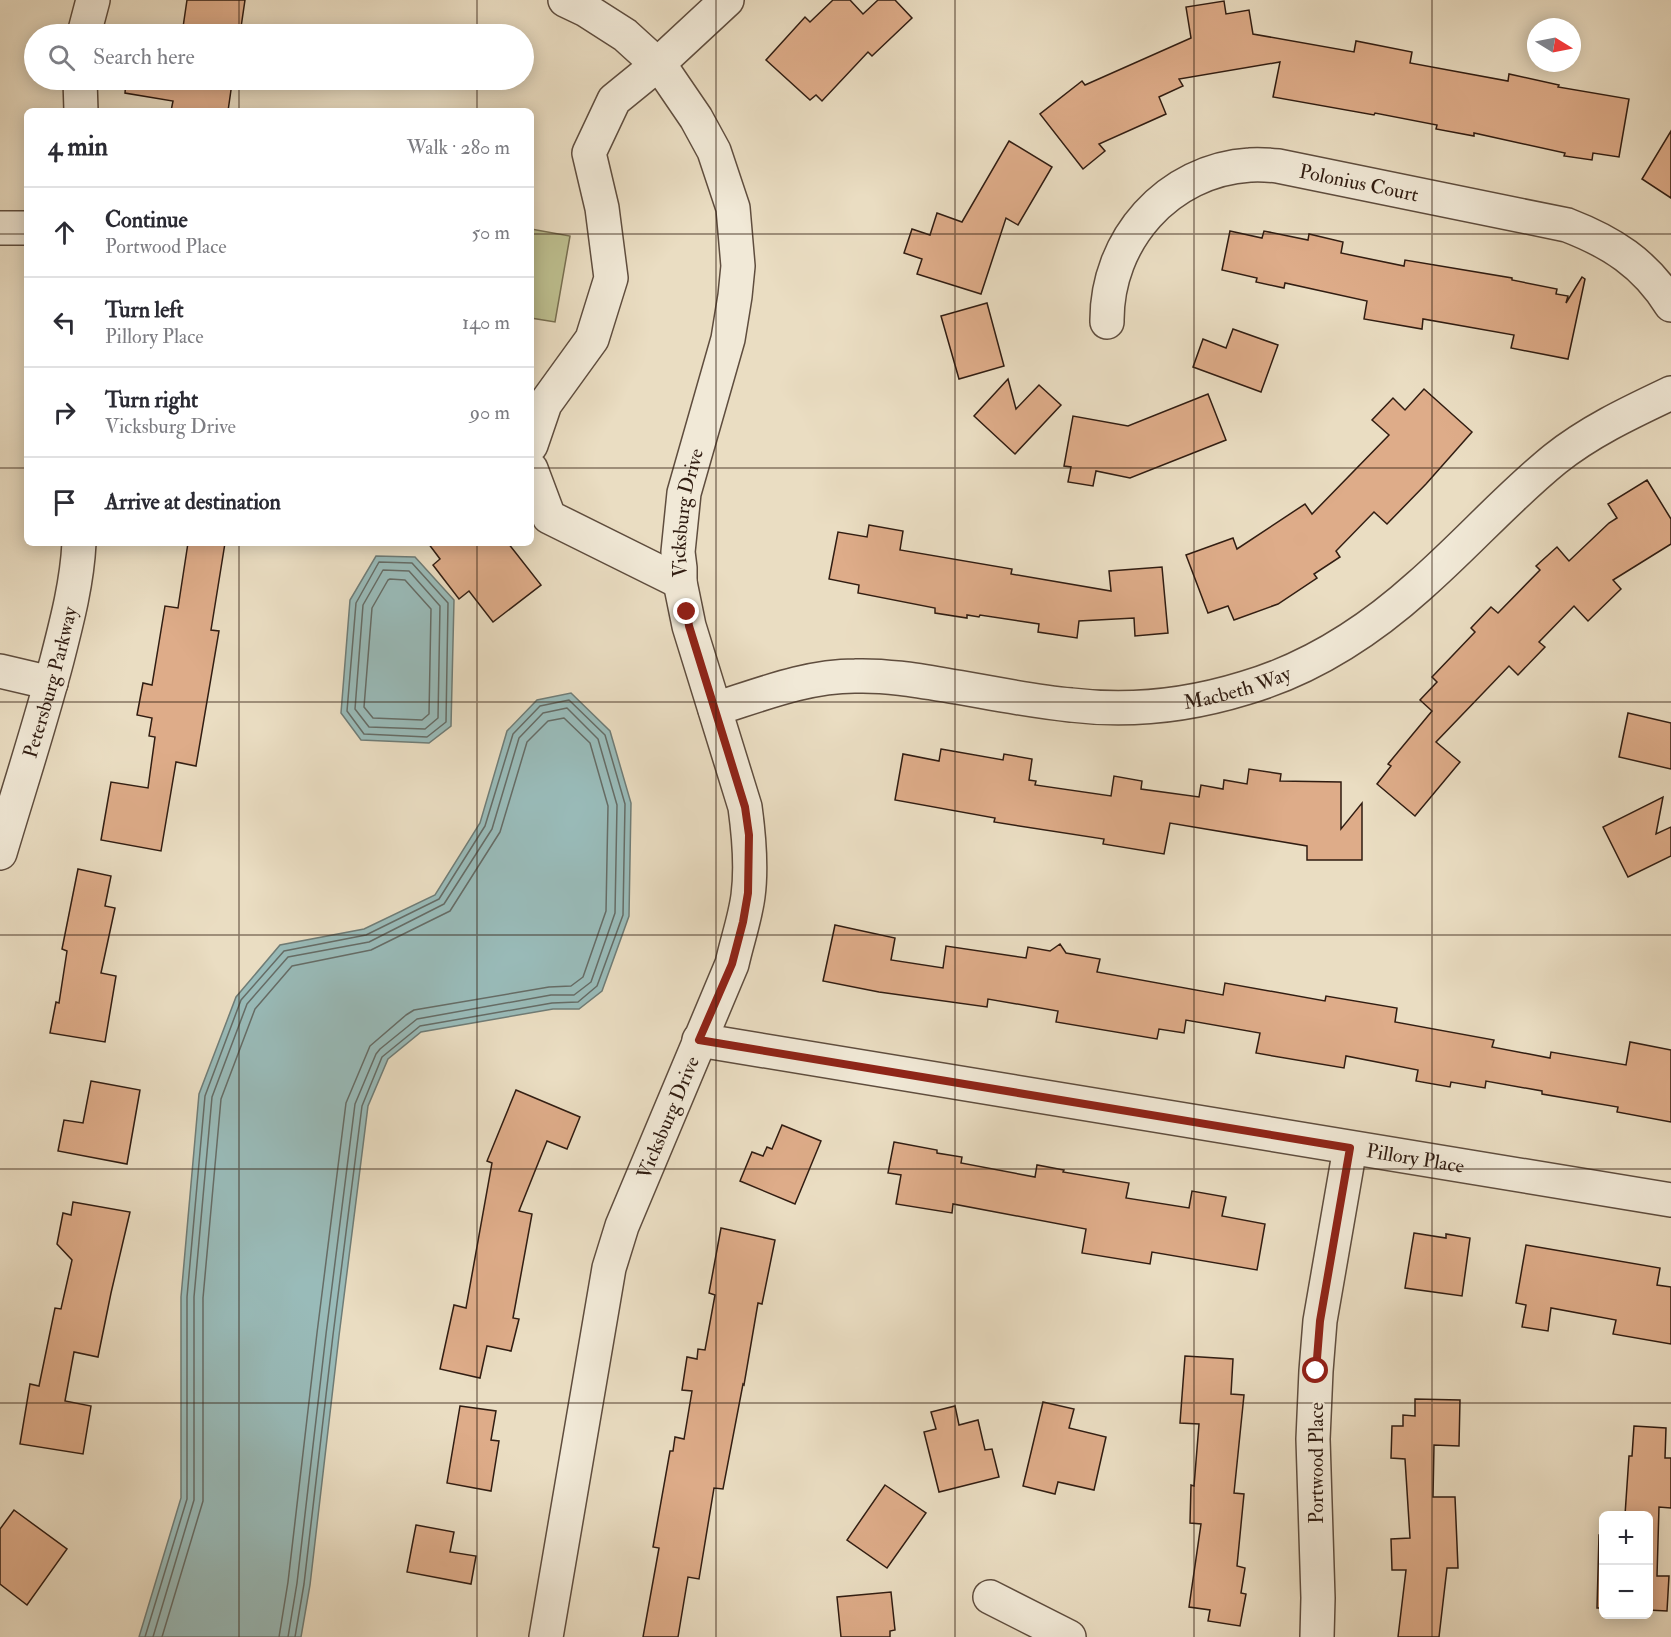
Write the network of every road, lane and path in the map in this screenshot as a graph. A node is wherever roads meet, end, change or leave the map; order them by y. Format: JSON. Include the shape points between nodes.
{"nodes":[{"id":1,"x":93,"y":0,"type":"edge"},
{"id":2,"x":565,"y":0,"type":"edge"},
{"id":3,"x":727,"y":0,"type":"edge"},
{"id":4,"x":87,"y":24,"type":"edge"},
{"id":5,"x":657,"y":65,"type":"junction"},
{"id":6,"x":81,"y":90,"type":"edge"},
{"id":7,"x":81,"y":108,"type":"edge"},
{"id":8,"x":0,"y":228,"type":"edge"},
{"id":9,"x":24,"y":228,"type":"edge"},
{"id":10,"x":1671,"y":304,"type":"edge"},
{"id":11,"x":1107,"y":322,"type":"dead end"},
{"id":12,"x":1671,"y":393,"type":"edge"},
{"id":13,"x":534,"y":436,"type":"edge"},
{"id":14,"x":534,"y":477,"type":"edge"},
{"id":15,"x":79,"y":546,"type":"edge"},
{"id":16,"x":680,"y":582,"type":"junction"},
{"id":17,"x":0,"y":671,"type":"edge"},
{"id":18,"x":51,"y":683,"type":"junction"},
{"id":19,"x":715,"y":709,"type":"junction"},
{"id":20,"x":0,"y":854,"type":"edge"},
{"id":21,"x":699,"y":1040,"type":"junction"},
{"id":22,"x":1350,"y":1148,"type":"junction"},
{"id":23,"x":1671,"y":1200,"type":"edge"},
{"id":24,"x":990,"y":1597,"type":"dead end"},
{"id":25,"x":546,"y":1637,"type":"edge"},
{"id":26,"x":1069,"y":1637,"type":"edge"},
{"id":27,"x":1317,"y":1637,"type":"edge"}],
"edges":[{"from":1,"to":4,"type":"street"},
{"from":2,"to":5,"type":"street","name":"Vicksburg Drive","via":[[612,26]]},
{"from":3,"to":5,"type":"street"},
{"from":5,"to":13,"type":"street","via":[[614,100],[590,153],[611,278],[592,339],[545,404]]},
{"from":5,"to":16,"type":"street","name":"Vicksburg Drive","via":[[681,94],[714,151],[733,207],[738,266],[728,339],[684,493],[678,552]]},
{"from":6,"to":7,"type":"street"},
{"from":8,"to":9,"type":"street"},
{"from":10,"to":11,"type":"street","name":"Polonius Court","via":[[1633,260],[1600,239],[1567,225],[1278,166],[1250,165],[1222,169],[1190,182],[1149,211],[1114,269]]},
{"from":12,"to":19,"type":"street","name":"Macbeth Way","via":[[1593,432],[1557,457],[1420,585],[1364,631],[1326,654],[1247,688],[1147,707],[1089,707],[901,678],[854,676],[794,684]]},
{"from":14,"to":16,"type":"street","via":[[549,517]]},
{"from":15,"to":18,"type":"street","name":"Petersburg Parkway","via":[[71,602]]},
{"from":16,"to":19,"type":"street","name":"Vicksburg Drive","via":[[689,626]]},
{"from":17,"to":18,"type":"street"},
{"from":18,"to":20,"type":"street","name":"Petersburg Parkway"},
{"from":19,"to":21,"type":"street","name":"Vicksburg Drive","via":[[745,807],[749,835],[748,893],[732,964]]},
{"from":21,"to":22,"type":"street","name":"Pillory Place"},
{"from":21,"to":25,"type":"street","name":"Vicksburg Drive","via":[[622,1226],[609,1268]]},
{"from":22,"to":23,"type":"street","name":"Pillory Place"},
{"from":22,"to":27,"type":"street","name":"Portwood Place","via":[[1320,1321],[1316,1371],[1313,1439]]},
{"from":24,"to":26,"type":"street"}]}
